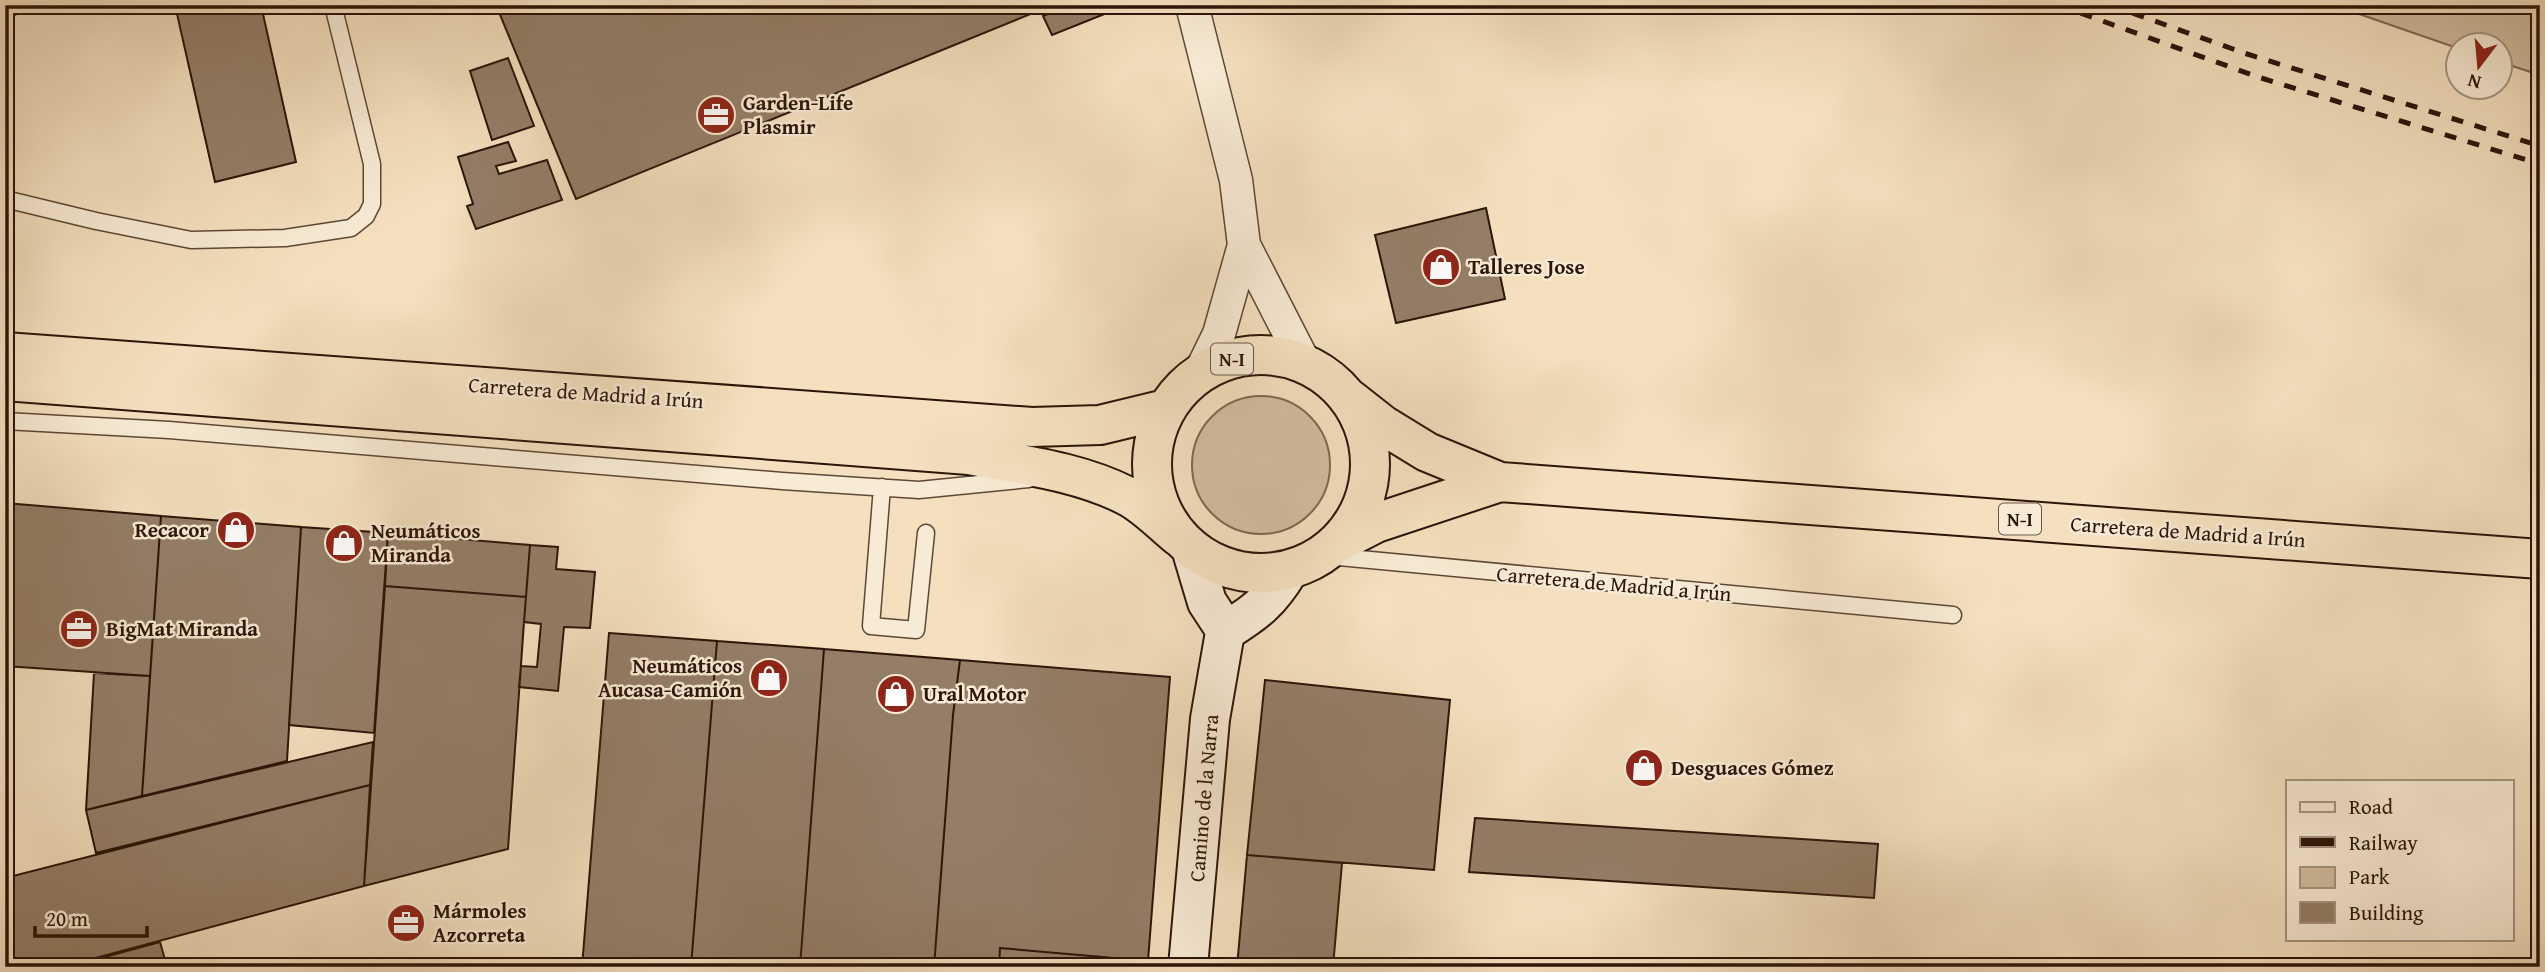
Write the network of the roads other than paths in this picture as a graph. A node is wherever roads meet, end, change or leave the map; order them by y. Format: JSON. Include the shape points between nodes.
{"nodes":[{"id":1,"x":333,"y":5,"type":"edge"},
{"id":2,"x":1192,"y":5,"type":"edge"},
{"id":3,"x":5,"y":199,"type":"edge"},
{"id":4,"x":1244,"y":244,"type":"junction"},
{"id":5,"x":5,"y":340,"type":"edge"},
{"id":6,"x":5,"y":352,"type":"edge"},
{"id":7,"x":153,"y":361,"type":"junction"},
{"id":8,"x":1306,"y":364,"type":"junction"},
{"id":9,"x":1200,"y":373,"type":"junction"},
{"id":10,"x":5,"y":381,"type":"edge"},
{"id":11,"x":1350,"y":400,"type":"junction"},
{"id":12,"x":1166,"y":409,"type":"junction"},
{"id":13,"x":5,"y":421,"type":"edge"},
{"id":14,"x":1070,"y":474,"type":"junction"},
{"id":15,"x":1500,"y":482,"type":"junction"},
{"id":16,"x":881,"y":488,"type":"junction"},
{"id":17,"x":926,"y":533,"type":"dead end"},
{"id":18,"x":1186,"y":546,"type":"junction"},
{"id":19,"x":1315,"y":557,"type":"junction"},
{"id":20,"x":2540,"y":559,"type":"edge"},
{"id":21,"x":1953,"y":615,"type":"dead end"},
{"id":22,"x":1226,"y":631,"type":"junction"},
{"id":23,"x":1188,"y":967,"type":"edge"}],
"edges":[{"from":1,"to":3,"type":"lane","via":[[372,164],[372,204],[351,228],[285,238],[191,240]]},
{"from":2,"to":4,"type":"street","via":[[1236,180]]},
{"from":4,"to":8,"type":"street"},
{"from":4,"to":9,"type":"street","via":[[1219,334]]},
{"from":5,"to":7,"type":"highway"},
{"from":6,"to":7,"type":"highway","name":"Carretera de Madrid a Irún"},
{"from":7,"to":12,"type":"highway","name":"Carretera de Madrid a Irún","via":[[1032,427],[1100,425]]},
{"from":8,"to":9,"type":"highway","number":"N-I","via":[[1270,355],[1234,358]]},
{"from":8,"to":11,"type":"highway","number":"N-I","via":[[1330,379]]},
{"from":9,"to":12,"type":"highway","number":"N-I"},
{"from":10,"to":14,"type":"highway","name":"Carretera de Madrid a Irún","via":[[969,454]]},
{"from":11,"to":15,"type":"highway","name":"Carretera de Madrid a Irún","number":"N-I","via":[[1427,452]]},
{"from":11,"to":19,"type":"highway","number":"N-I","via":[[1368,439],[1370,484],[1353,525]]},
{"from":12,"to":18,"type":"highway","number":"N-I","via":[[1156,429],[1152,475],[1165,518]]},
{"from":13,"to":16,"type":"lane","name":"Carretera de Madrid a Irún"},
{"from":14,"to":16,"type":"lane","name":"Carretera de Madrid a Irún","via":[[919,490]]},
{"from":14,"to":18,"type":"highway","name":"Carretera de Madrid a Irún","via":[[1129,496]]},
{"from":15,"to":19,"type":"highway","name":"Carretera de Madrid a Irún","number":"N-I","via":[[1376,523]]},
{"from":15,"to":20,"type":"highway","name":"Carretera de Madrid a Irún","number":"N-I"},
{"from":16,"to":17,"type":"lane","via":[[870,626],[916,630]]},
{"from":18,"to":19,"type":"highway","number":"N-I","via":[[1235,571],[1262,574]]},
{"from":18,"to":22,"type":"street","via":[[1208,602]]},
{"from":19,"to":21,"type":"lane","name":"Carretera de Madrid a Irún"},
{"from":19,"to":22,"type":"street","via":[[1258,611]]},
{"from":22,"to":23,"type":"street","name":"Camino de la Narra","via":[[1210,719]]}]}
